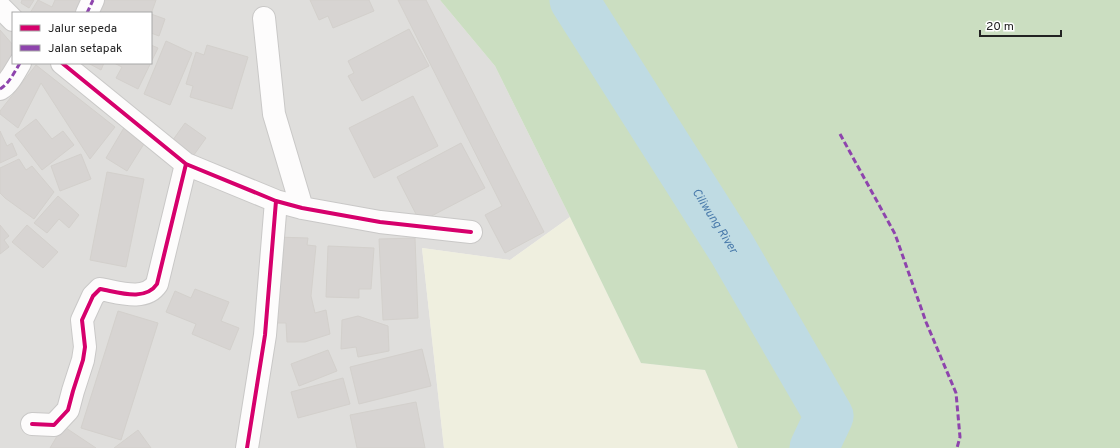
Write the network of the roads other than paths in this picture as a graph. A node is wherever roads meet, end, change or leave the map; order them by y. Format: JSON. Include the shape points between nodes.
{"nodes":[{"id":1,"x":93,"y":0,"type":"edge"},
{"id":2,"x":0,"y":7,"type":"edge"},
{"id":3,"x":87,"y":12,"type":"edge"},
{"id":4,"x":264,"y":18,"type":"dead end"},
{"id":5,"x":12,"y":19,"type":"edge"},
{"id":6,"x":19,"y":64,"type":"edge"},
{"id":7,"x":64,"y":64,"type":"edge"},
{"id":8,"x":0,"y":89,"type":"edge"},
{"id":9,"x":186,"y":164,"type":"junction"},
{"id":10,"x":276,"y":201,"type":"junction"},
{"id":11,"x":302,"y":208,"type":"junction"},
{"id":12,"x":471,"y":232,"type":"dead end"},
{"id":13,"x":32,"y":424,"type":"dead end"},
{"id":14,"x":247,"y":448,"type":"edge"}],
"edges":[{"from":1,"to":3,"type":"street"},
{"from":2,"to":5,"type":"street"},
{"from":4,"to":11,"type":"street","via":[[274,114]]},
{"from":6,"to":8,"type":"street"},
{"from":7,"to":9,"type":"street"},
{"from":9,"to":10,"type":"street"},
{"from":9,"to":13,"type":"street","via":[[157,284],[153,290],[139,295],[100,289],[92,296],[82,320],[85,347],[83,360],[68,410],[54,425]]},
{"from":10,"to":11,"type":"street"},
{"from":10,"to":14,"type":"street","via":[[265,335]]},
{"from":11,"to":12,"type":"street","via":[[380,222]]}]}
